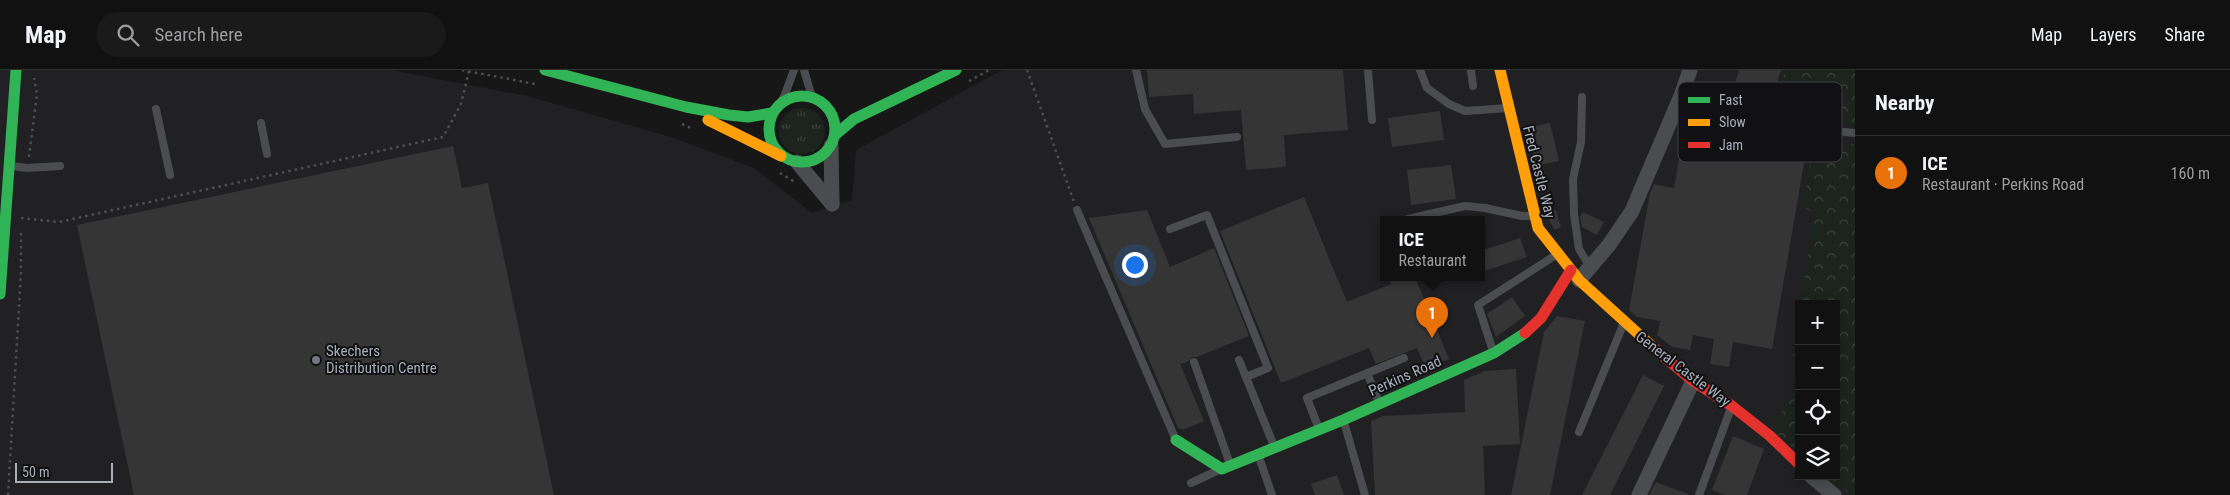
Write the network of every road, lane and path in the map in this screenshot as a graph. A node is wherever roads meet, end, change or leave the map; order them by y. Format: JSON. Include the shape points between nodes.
{"nodes":[{"id":1,"x":16,"y":70,"type":"edge"},
{"id":2,"x":462,"y":70,"type":"edge"},
{"id":3,"x":544,"y":70,"type":"edge"},
{"id":4,"x":794,"y":70,"type":"edge"},
{"id":5,"x":804,"y":70,"type":"edge"},
{"id":6,"x":956,"y":70,"type":"edge"},
{"id":7,"x":989,"y":70,"type":"edge"},
{"id":8,"x":1027,"y":70,"type":"edge"},
{"id":9,"x":1136,"y":70,"type":"edge"},
{"id":10,"x":1368,"y":70,"type":"edge"},
{"id":11,"x":1420,"y":70,"type":"edge"},
{"id":12,"x":1471,"y":70,"type":"edge"},
{"id":13,"x":1500,"y":70,"type":"edge"},
{"id":14,"x":1690,"y":70,"type":"edge"},
{"id":15,"x":469,"y":71,"type":"junction"},
{"id":16,"x":33,"y":76,"type":"dead end"},
{"id":17,"x":1686,"y":82,"type":"edge"},
{"id":18,"x":964,"y":84,"type":"dead end"},
{"id":19,"x":542,"y":85,"type":"dead end"},
{"id":20,"x":1473,"y":86,"type":"dead end"},
{"id":21,"x":1582,"y":97,"type":"dead end"},
{"id":22,"x":817,"y":100,"type":"junction"},
{"id":23,"x":888,"y":102,"type":"junction"},
{"id":24,"x":861,"y":104,"type":"dead end"},
{"id":25,"x":1678,"y":105,"type":"edge"},
{"id":26,"x":839,"y":106,"type":"dead end"},
{"id":27,"x":686,"y":107,"type":"junction"},
{"id":28,"x":1508,"y":108,"type":"junction"},
{"id":29,"x":156,"y":109,"type":"dead end"},
{"id":30,"x":775,"y":110,"type":"junction"},
{"id":31,"x":673,"y":120,"type":"dead end"},
{"id":32,"x":1372,"y":120,"type":"dead end"},
{"id":33,"x":260,"y":123,"type":"dead end"},
{"id":34,"x":699,"y":132,"type":"dead end"},
{"id":35,"x":1842,"y":132,"type":"edge"},
{"id":36,"x":1855,"y":133,"type":"edge"},
{"id":37,"x":1237,"y":137,"type":"dead end"},
{"id":38,"x":833,"y":140,"type":"junction"},
{"id":39,"x":267,"y":154,"type":"dead end"},
{"id":40,"x":782,"y":157,"type":"junction"},
{"id":41,"x":797,"y":162,"type":"junction"},
{"id":42,"x":10,"y":166,"type":"junction"},
{"id":43,"x":60,"y":166,"type":"dead end"},
{"id":44,"x":28,"y":168,"type":"junction"},
{"id":45,"x":778,"y":172,"type":"dead end"},
{"id":46,"x":170,"y":175,"type":"dead end"},
{"id":47,"x":800,"y":186,"type":"dead end"},
{"id":48,"x":22,"y":210,"type":"dead end"},
{"id":49,"x":1077,"y":210,"type":"joint"},
{"id":50,"x":1421,"y":216,"type":"edge"},
{"id":51,"x":1535,"y":216,"type":"junction"},
{"id":52,"x":21,"y":218,"type":"junction"},
{"id":53,"x":1170,"y":229,"type":"dead end"},
{"id":54,"x":1558,"y":254,"type":"junction"},
{"id":55,"x":1590,"y":268,"type":"junction"},
{"id":56,"x":1575,"y":275,"type":"junction"},
{"id":57,"x":0,"y":294,"type":"edge"},
{"id":58,"x":1624,"y":323,"type":"junction"},
{"id":59,"x":1494,"y":353,"type":"junction"},
{"id":60,"x":1404,"y":358,"type":"dead end"},
{"id":61,"x":1239,"y":360,"type":"dead end"},
{"id":62,"x":1194,"y":362,"type":"dead end"},
{"id":63,"x":1367,"y":373,"type":"junction"},
{"id":64,"x":1246,"y":377,"type":"junction"},
{"id":65,"x":1693,"y":381,"type":"junction"},
{"id":66,"x":1380,"y":404,"type":"junction"},
{"id":67,"x":1732,"y":406,"type":"junction"},
{"id":68,"x":1343,"y":420,"type":"junction"},
{"id":69,"x":1320,"y":430,"type":"junction"},
{"id":70,"x":1579,"y":432,"type":"dead end"},
{"id":71,"x":1176,"y":440,"type":"joint"},
{"id":72,"x":1275,"y":448,"type":"junction"},
{"id":73,"x":1258,"y":456,"type":"junction"},
{"id":74,"x":1795,"y":460,"type":"edge"},
{"id":75,"x":1226,"y":467,"type":"junction"},
{"id":76,"x":1816,"y":480,"type":"edge"},
{"id":77,"x":1191,"y":483,"type":"dead end"},
{"id":78,"x":8,"y":495,"type":"edge"},
{"id":79,"x":1272,"y":495,"type":"edge"},
{"id":80,"x":1365,"y":495,"type":"edge"},
{"id":81,"x":1639,"y":495,"type":"edge"},
{"id":82,"x":1699,"y":495,"type":"edge"},
{"id":83,"x":1834,"y":495,"type":"edge"}],
"edges":[{"from":1,"to":42,"type":"street"},
{"from":2,"to":15,"type":"path"},
{"from":3,"to":27,"type":"street"},
{"from":4,"to":30,"type":"lane","via":[[784,97]]},
{"from":5,"to":22,"type":"lane"},
{"from":6,"to":23,"type":"street"},
{"from":7,"to":18,"type":"path"},
{"from":8,"to":49,"type":"path"},
{"from":9,"to":37,"type":"lane","via":[[1145,109],[1165,144]]},
{"from":10,"to":32,"type":"lane"},
{"from":11,"to":28,"type":"lane","via":[[1427,88],[1466,111]]},
{"from":12,"to":20,"type":"lane"},
{"from":13,"to":28,"type":"street","name":"Fred Castle Way"},
{"from":14,"to":17,"type":"street"},
{"from":15,"to":19,"type":"path"},
{"from":15,"to":52,"type":"path","via":[[462,104],[443,137],[58,222]]},
{"from":16,"to":44,"type":"path","via":[[37,94]]},
{"from":21,"to":55,"type":"lane","via":[[1581,142],[1572,179],[1579,249]]},
{"from":22,"to":26,"type":"street"},
{"from":22,"to":30,"type":"street","via":[[794,97]]},
{"from":22,"to":38,"type":"street","via":[[833,116]]},
{"from":23,"to":24,"type":"street"},
{"from":23,"to":38,"type":"street","via":[[854,119]]},
{"from":25,"to":55,"type":"street","via":[[1632,211]]},
{"from":27,"to":30,"type":"street","via":[[749,119]]},
{"from":27,"to":40,"type":"street"},
{"from":28,"to":51,"type":"street","name":"Fred Castle Way"},
{"from":29,"to":46,"type":"lane"},
{"from":30,"to":40,"type":"street","via":[[768,132],[770,142]]},
{"from":31,"to":34,"type":"path"},
{"from":33,"to":39,"type":"lane"},
{"from":35,"to":36,"type":"lane"},
{"from":38,"to":41,"type":"street","via":[[825,154],[817,159]]},
{"from":38,"to":41,"type":"street","via":[[832,204]]},
{"from":40,"to":41,"type":"street"},
{"from":42,"to":44,"type":"lane"},
{"from":42,"to":57,"type":"street"},
{"from":43,"to":44,"type":"lane"},
{"from":45,"to":47,"type":"path"},
{"from":48,"to":52,"type":"path"},
{"from":49,"to":71,"type":"lane"},
{"from":50,"to":51,"type":"lane","via":[[1465,206]]},
{"from":51,"to":54,"type":"street","name":"Fred Castle Way","via":[[1538,228]]},
{"from":52,"to":78,"type":"path","via":[[21,272]]},
{"from":53,"to":64,"type":"lane","via":[[1207,215],[1268,368]]},
{"from":54,"to":56,"type":"street","name":"Fred Castle Way"},
{"from":54,"to":59,"type":"lane","via":[[1478,305]]},
{"from":55,"to":56,"type":"street"},
{"from":56,"to":58,"type":"street","name":"General Castle Way"},
{"from":56,"to":59,"type":"street","name":"Perkins Road","via":[[1541,318],[1519,338]]},
{"from":58,"to":65,"type":"street","name":"General Castle Way"},
{"from":58,"to":70,"type":"lane"},
{"from":59,"to":66,"type":"street","name":"Perkins Road"},
{"from":60,"to":63,"type":"lane"},
{"from":61,"to":64,"type":"lane"},
{"from":62,"to":75,"type":"lane"},
{"from":63,"to":66,"type":"lane"},
{"from":63,"to":69,"type":"lane","via":[[1307,398]]},
{"from":64,"to":72,"type":"lane"},
{"from":65,"to":67,"type":"street","name":"General Castle Way"},
{"from":65,"to":81,"type":"street"},
{"from":66,"to":68,"type":"street","name":"Perkins Road"},
{"from":67,"to":74,"type":"street","name":"General Castle Way"},
{"from":67,"to":82,"type":"lane"},
{"from":68,"to":69,"type":"street","name":"Perkins Road"},
{"from":68,"to":80,"type":"lane"},
{"from":69,"to":72,"type":"street","name":"Perkins Road"},
{"from":71,"to":75,"type":"street"},
{"from":72,"to":73,"type":"street","name":"Perkins Road"},
{"from":73,"to":75,"type":"street","name":"Perkins Road"},
{"from":73,"to":79,"type":"lane"},
{"from":75,"to":77,"type":"lane","name":"Perkins Road"},
{"from":76,"to":83,"type":"street"}]}
